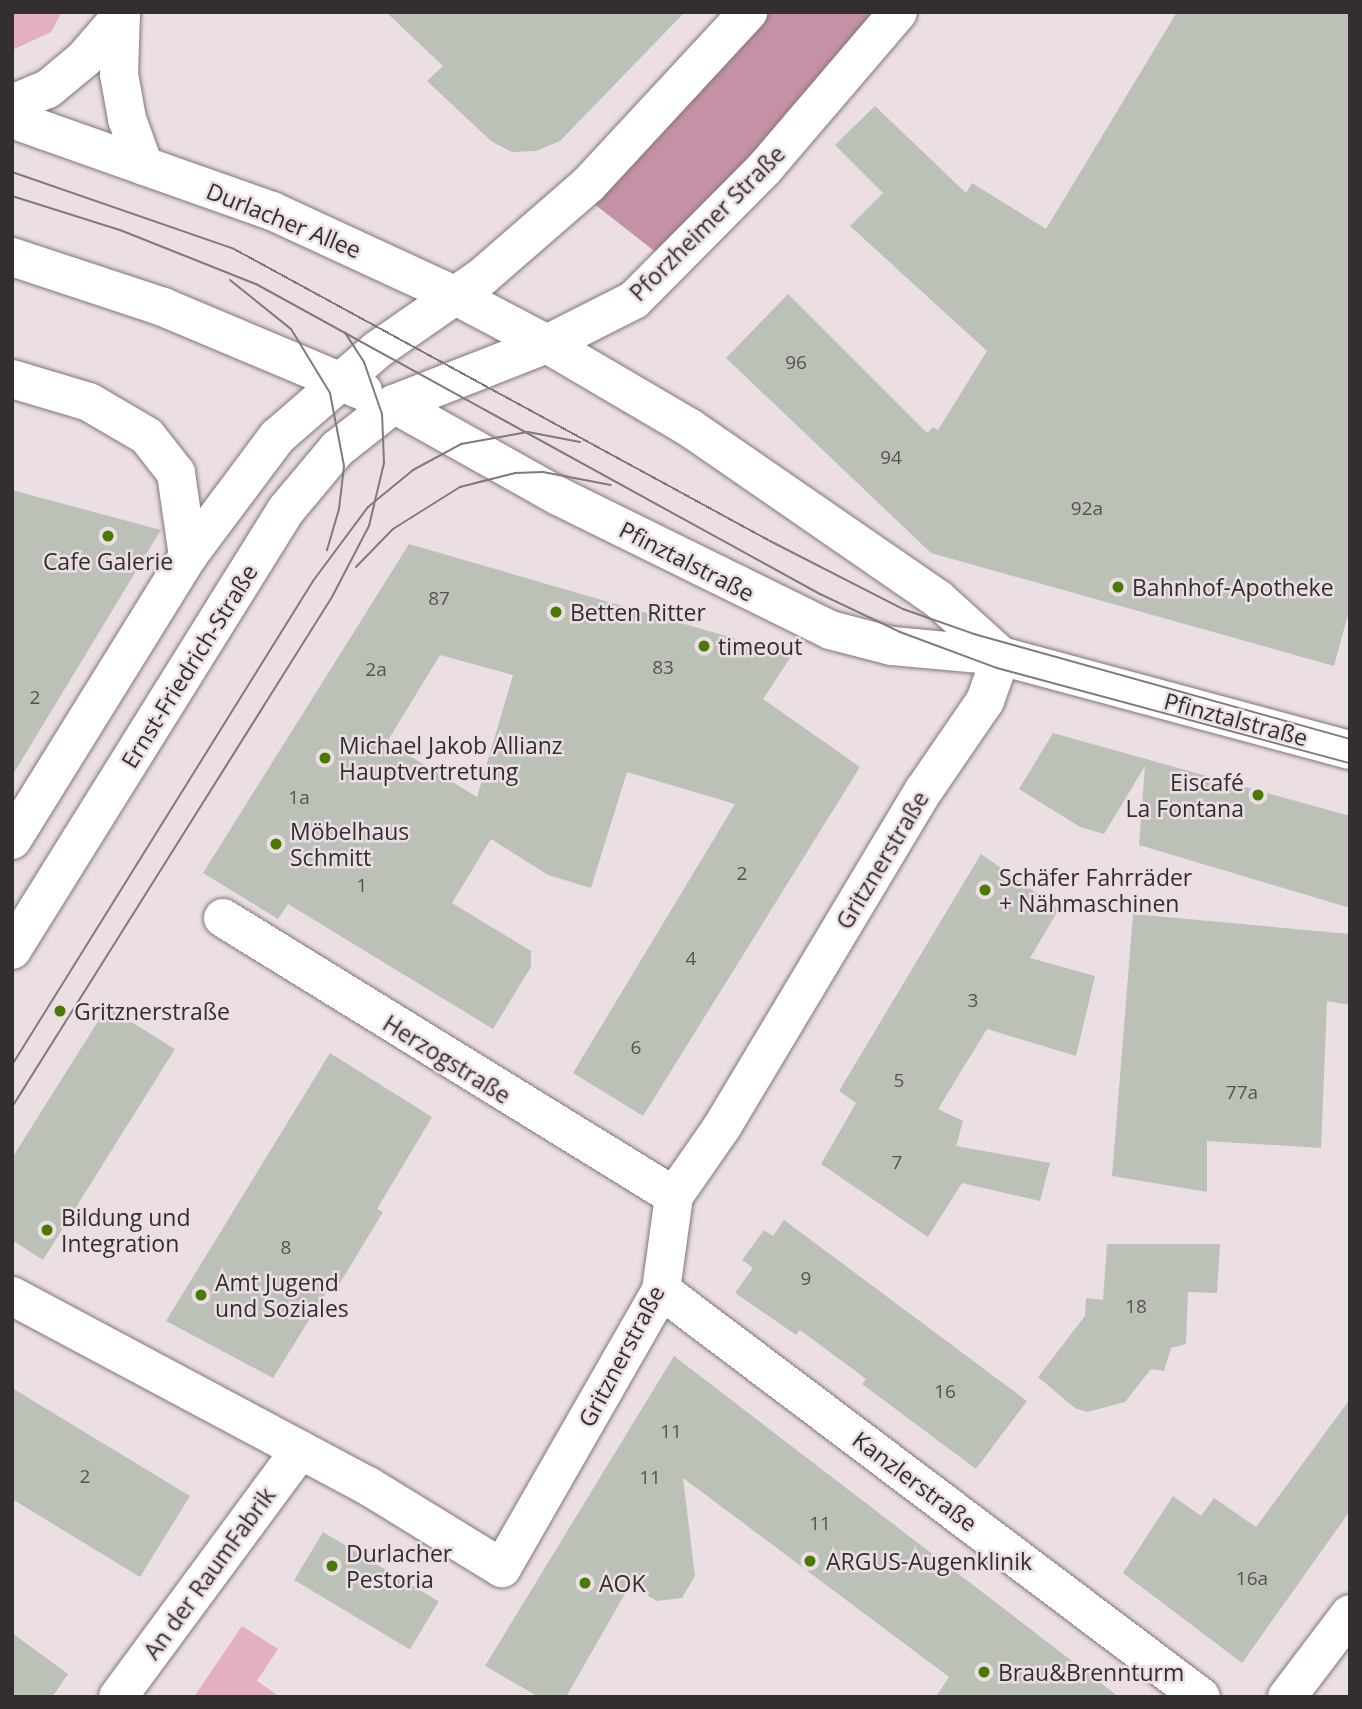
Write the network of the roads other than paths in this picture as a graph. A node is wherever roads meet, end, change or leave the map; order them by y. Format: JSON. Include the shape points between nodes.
{"nodes":[{"id":1,"x":748,"y":12,"type":"edge"},
{"id":2,"x":898,"y":12,"type":"edge"},
{"id":3,"x":121,"y":14,"type":"edge"},
{"id":4,"x":12,"y":104,"type":"edge"},
{"id":5,"x":12,"y":118,"type":"edge"},
{"id":6,"x":144,"y":166,"type":"junction"},
{"id":7,"x":12,"y":257,"type":"edge"},
{"id":8,"x":454,"y":295,"type":"junction"},
{"id":9,"x":547,"y":344,"type":"junction"},
{"id":10,"x":12,"y":379,"type":"edge"},
{"id":11,"x":342,"y":382,"type":"junction"},
{"id":12,"x":394,"y":404,"type":"junction"},
{"id":13,"x":188,"y":556,"type":"junction"},
{"id":14,"x":1001,"y":656,"type":"junction"},
{"id":15,"x":1350,"y":750,"type":"edge"},
{"id":16,"x":12,"y":840,"type":"edge"},
{"id":17,"x":223,"y":918,"type":"dead end"},
{"id":18,"x":12,"y":950,"type":"edge"},
{"id":19,"x":674,"y":1196,"type":"junction"},
{"id":20,"x":661,"y":1290,"type":"junction"},
{"id":21,"x":12,"y":1296,"type":"edge"},
{"id":22,"x":300,"y":1450,"type":"junction"},
{"id":23,"x":1350,"y":1614,"type":"edge"},
{"id":24,"x":118,"y":1697,"type":"edge"},
{"id":25,"x":1201,"y":1697,"type":"edge"},
{"id":26,"x":1287,"y":1697,"type":"edge"}],
"edges":[{"from":1,"to":8,"type":"street","via":[[588,185]]},
{"from":2,"to":9,"type":"street","name":"Pforzheimer Straße","via":[[764,169],[664,272],[634,300]]},
{"from":3,"to":4,"type":"street","via":[[84,59],[48,89]]},
{"from":3,"to":6,"type":"street","via":[[119,74],[127,118]]},
{"from":5,"to":6,"type":"street","name":"Durlacher Allee"},
{"from":6,"to":8,"type":"street","name":"Durlacher Allee","via":[[272,211]]},
{"from":7,"to":11,"type":"street","via":[[163,307]]},
{"from":8,"to":9,"type":"street","name":"Durlacher Allee"},
{"from":8,"to":11,"type":"street","via":[[396,335]]},
{"from":9,"to":12,"type":"street","name":"Pforzheimer Straße"},
{"from":9,"to":14,"type":"street","name":"Pfinztalstraße","via":[[690,428],[937,600]]},
{"from":10,"to":13,"type":"street","via":[[89,402],[147,436],[176,473]]},
{"from":11,"to":12,"type":"street"},
{"from":11,"to":13,"type":"street","via":[[277,437]]},
{"from":12,"to":14,"type":"street","name":"Pfinztalstraße","via":[[558,496],[830,630],[892,646]]},
{"from":12,"to":18,"type":"street","name":"Ernst-Friedrich-Straße","via":[[337,449],[286,510]]},
{"from":13,"to":16,"type":"street"},
{"from":14,"to":15,"type":"street","name":"Pfinztalstraße"},
{"from":14,"to":19,"type":"street","name":"Gritznerstraße","via":[[985,701],[924,790],[722,1127]]},
{"from":17,"to":19,"type":"street","name":"Herzogstraße"},
{"from":19,"to":20,"type":"street","name":"Gritznerstraße"},
{"from":20,"to":22,"type":"street","name":"Gritznerstraße","via":[[502,1568]]},
{"from":20,"to":25,"type":"street","name":"Kanzlerstraße"},
{"from":21,"to":22,"type":"street","name":"Gritznerstraße"},
{"from":22,"to":24,"type":"street","name":"An der RaumFabrik"},
{"from":23,"to":26,"type":"street"}]}
